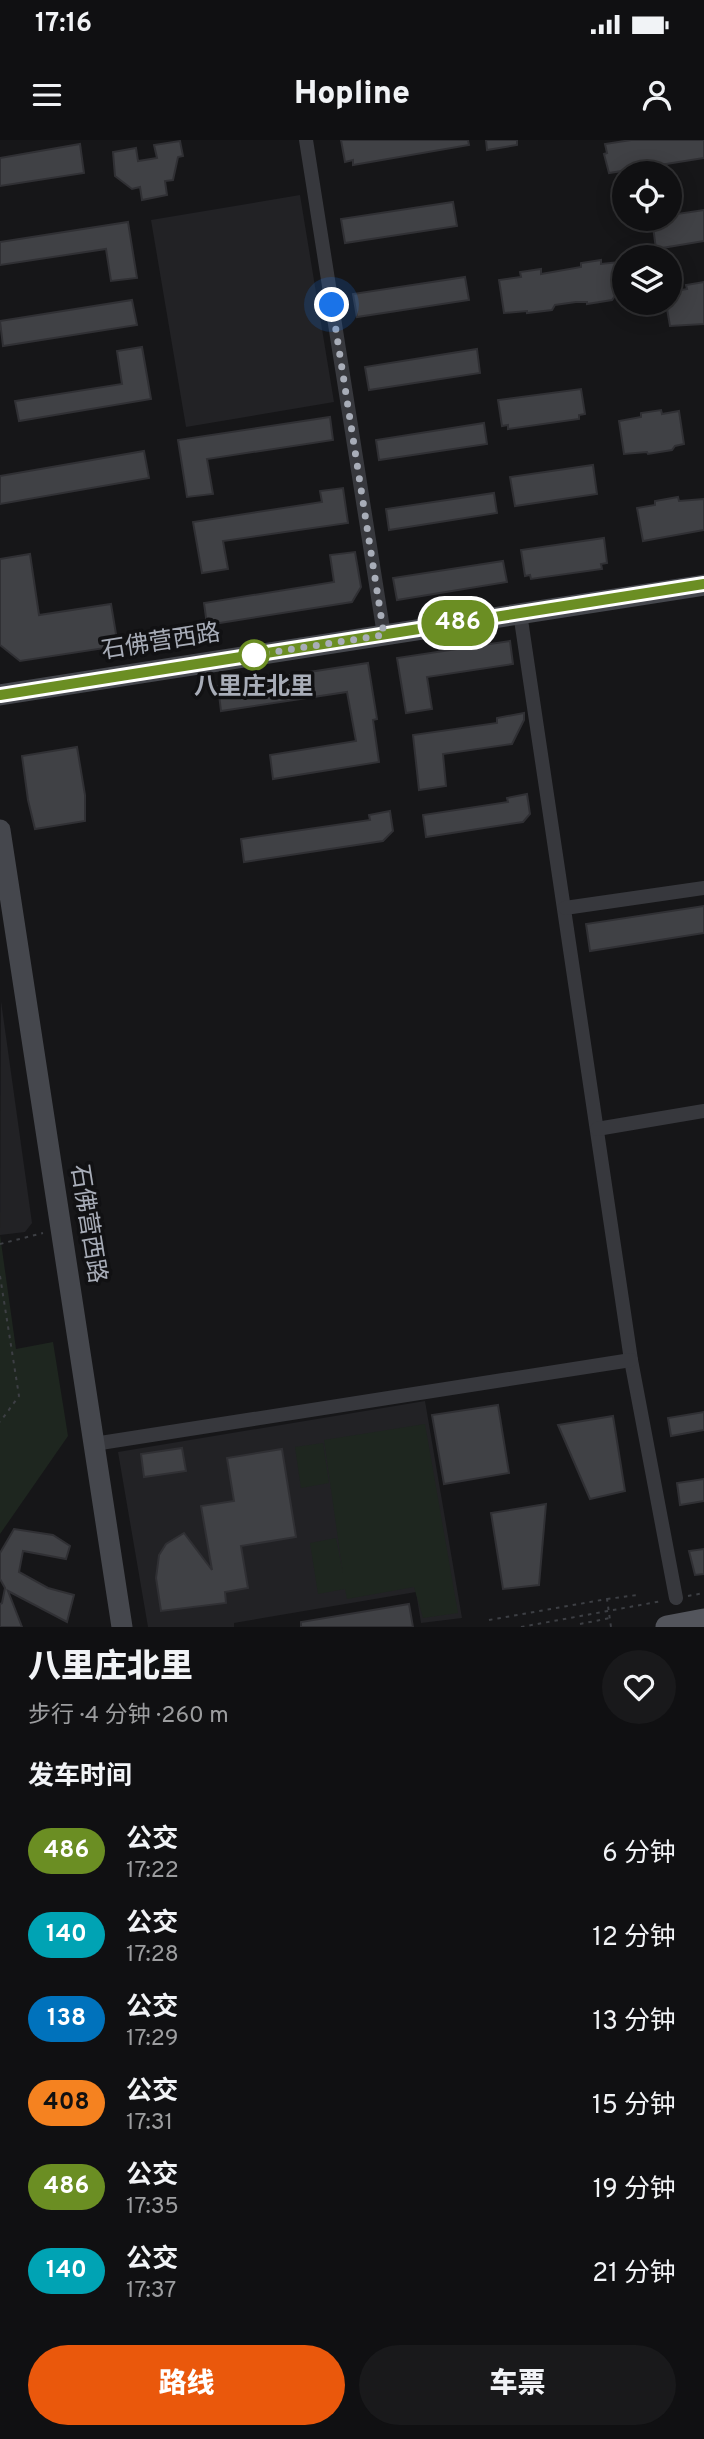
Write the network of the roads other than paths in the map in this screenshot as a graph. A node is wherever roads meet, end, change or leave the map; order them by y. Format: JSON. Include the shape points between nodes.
{"nodes":[{"id":1,"x":306,"y":140,"type":"edge"},
{"id":2,"x":704,"y":584,"type":"edge"},
{"id":3,"x":520,"y":613,"type":"junction"},
{"id":4,"x":384,"y":635,"type":"junction"},
{"id":5,"x":0,"y":695,"type":"edge"},
{"id":6,"x":0,"y":830,"type":"edge"},
{"id":7,"x":704,"y":888,"type":"edge"},
{"id":8,"x":565,"y":908,"type":"junction"},
{"id":9,"x":704,"y":1111,"type":"edge"},
{"id":10,"x":597,"y":1129,"type":"junction"},
{"id":11,"x":631,"y":1360,"type":"junction"},
{"id":12,"x":94,"y":1444,"type":"junction"},
{"id":13,"x":676,"y":1598,"type":"road end"},
{"id":14,"x":704,"y":1620,"type":"edge"},
{"id":15,"x":122,"y":1627,"type":"edge"},
{"id":16,"x":667,"y":1627,"type":"edge"}],
"edges":[{"from":1,"to":4,"type":"street"},
{"from":2,"to":3,"type":"street","name":"石佛营西路"},
{"from":3,"to":4,"type":"street","name":"石佛营西路"},
{"from":3,"to":8,"type":"street"},
{"from":4,"to":5,"type":"street","name":"石佛营西路"},
{"from":6,"to":12,"type":"street","name":"石佛营西路"},
{"from":7,"to":8,"type":"street"},
{"from":8,"to":10,"type":"street"},
{"from":9,"to":10,"type":"street"},
{"from":10,"to":11,"type":"street"},
{"from":11,"to":12,"type":"street"},
{"from":11,"to":13,"type":"street"},
{"from":12,"to":15,"type":"street","name":"石佛营西路"},
{"from":14,"to":16,"type":"main road"}]}
